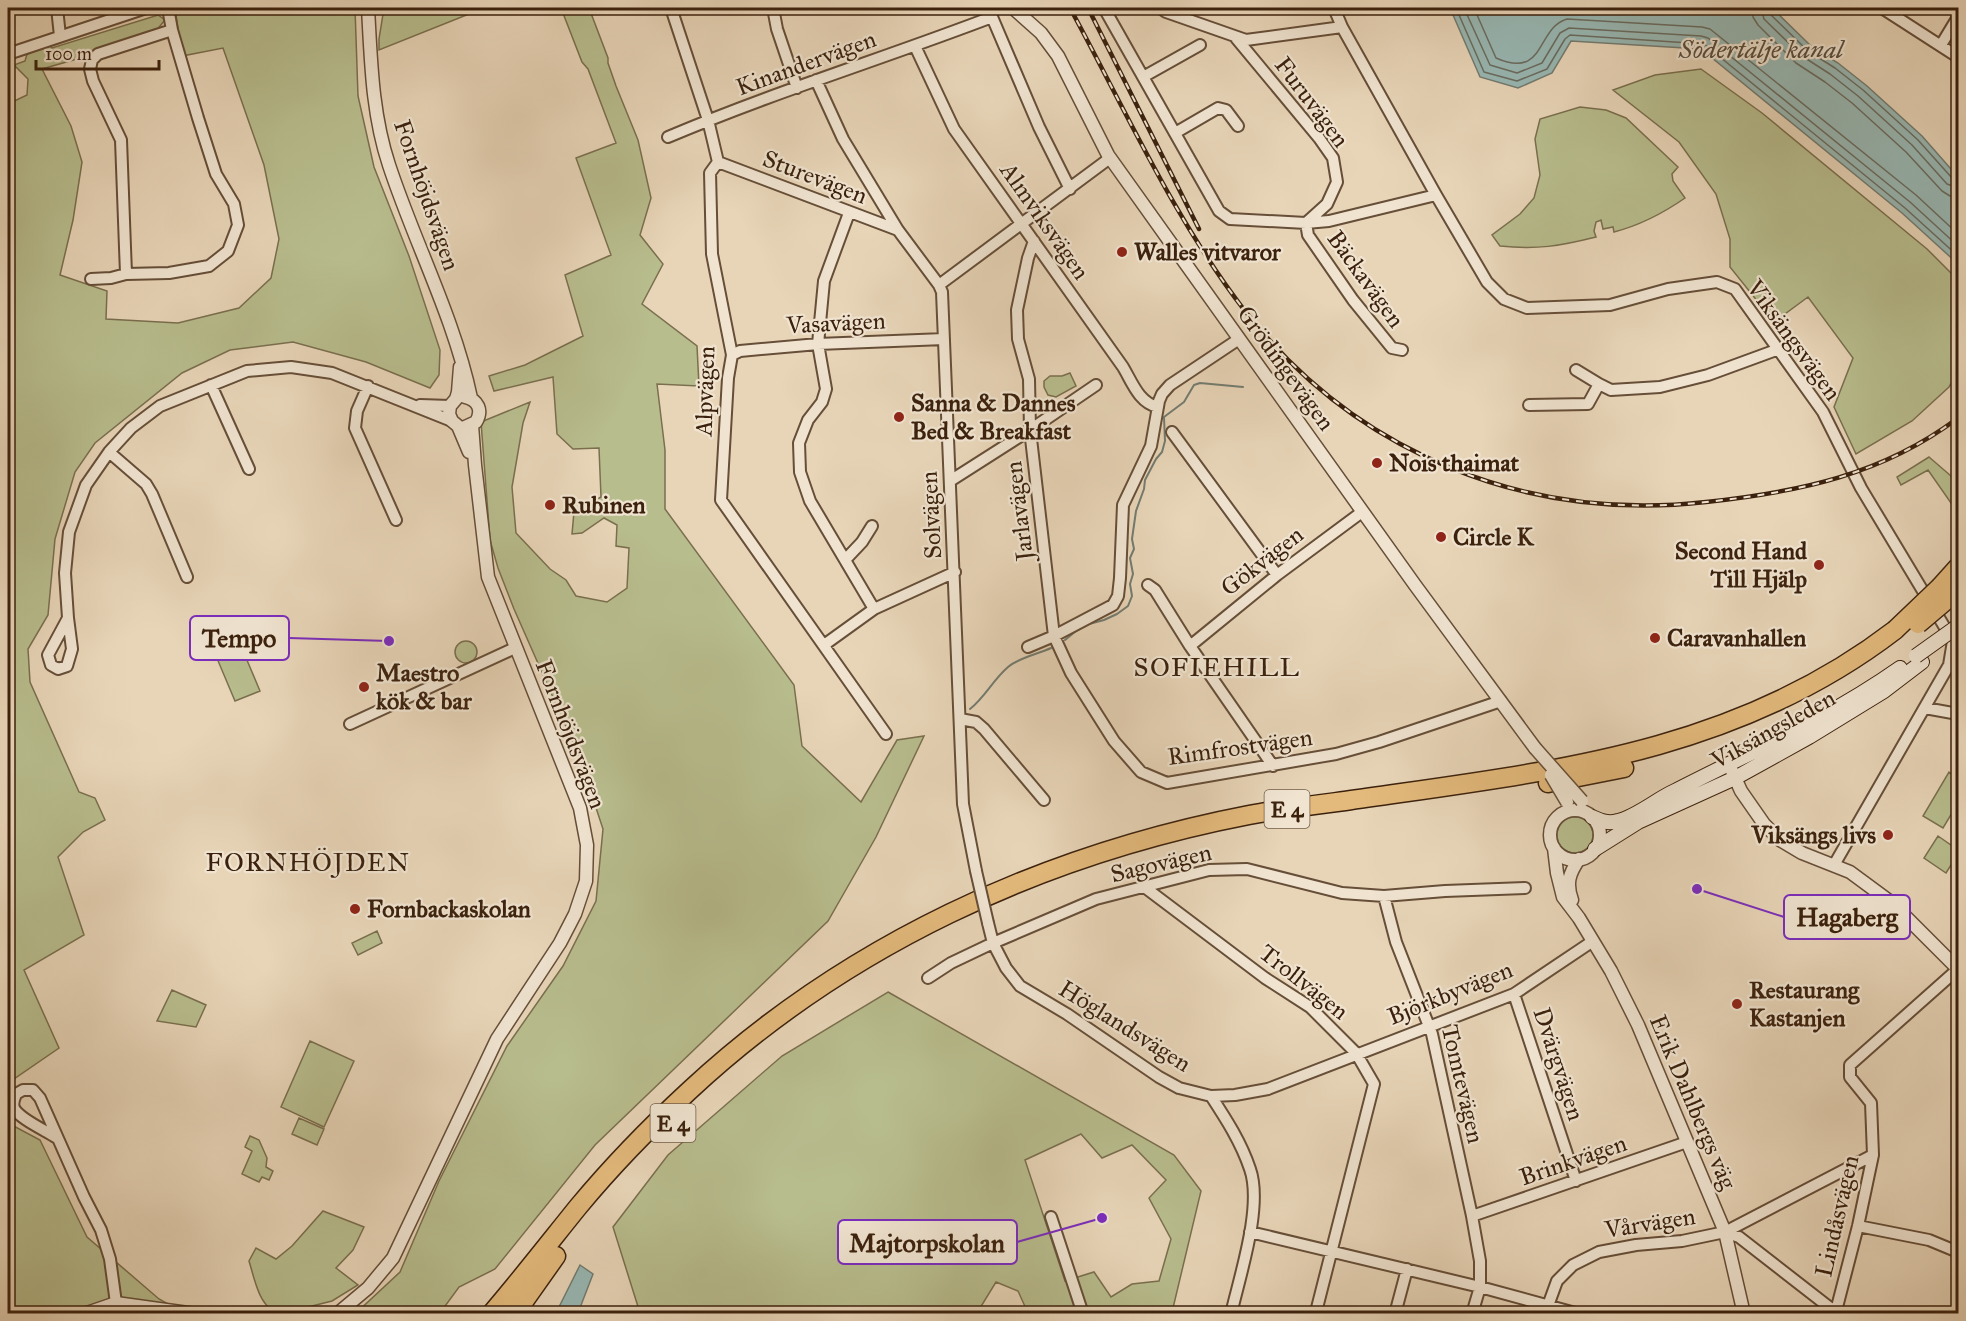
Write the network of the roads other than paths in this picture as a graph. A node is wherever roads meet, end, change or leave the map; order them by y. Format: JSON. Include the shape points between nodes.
{"nodes":[{"id":1,"x":57,"y":8,"type":"edge"},
{"id":2,"x":146,"y":8,"type":"edge"},
{"id":3,"x":168,"y":8,"type":"edge"},
{"id":4,"x":368,"y":8,"type":"edge"},
{"id":5,"x":671,"y":8,"type":"edge"},
{"id":6,"x":773,"y":8,"type":"edge"},
{"id":7,"x":1012,"y":8,"type":"edge"},
{"id":8,"x":1104,"y":8,"type":"edge"},
{"id":9,"x":1160,"y":8,"type":"edge"},
{"id":10,"x":1334,"y":8,"type":"edge"},
{"id":11,"x":1882,"y":8,"type":"edge"},
{"id":12,"x":1959,"y":17,"type":"edge"},
{"id":13,"x":1342,"y":27,"type":"junction"},
{"id":14,"x":172,"y":30,"type":"junction"},
{"id":15,"x":60,"y":36,"type":"junction"},
{"id":16,"x":1236,"y":38,"type":"junction"},
{"id":17,"x":1200,"y":45,"type":"dead end"},
{"id":18,"x":1941,"y":45,"type":"junction"},
{"id":19,"x":915,"y":46,"type":"junction"},
{"id":20,"x":8,"y":54,"type":"edge"},
{"id":21,"x":1959,"y":57,"type":"edge"},
{"id":22,"x":1143,"y":77,"type":"junction"},
{"id":23,"x":816,"y":80,"type":"junction"},
{"id":24,"x":797,"y":88,"type":"junction"},
{"id":25,"x":708,"y":120,"type":"junction"},
{"id":26,"x":1238,"y":126,"type":"dead end"},
{"id":27,"x":1175,"y":133,"type":"junction"},
{"id":28,"x":668,"y":137,"type":"dead end"},
{"id":29,"x":1110,"y":158,"type":"junction"},
{"id":30,"x":718,"y":162,"type":"junction"},
{"id":31,"x":1070,"y":189,"type":"junction"},
{"id":32,"x":1436,"y":195,"type":"junction"},
{"id":33,"x":849,"y":213,"type":"junction"},
{"id":34,"x":1306,"y":223,"type":"junction"},
{"id":35,"x":1022,"y":224,"type":"junction"},
{"id":36,"x":898,"y":230,"type":"junction"},
{"id":37,"x":1034,"y":241,"type":"junction"},
{"id":38,"x":126,"y":274,"type":"junction"},
{"id":39,"x":92,"y":279,"type":"dead end"},
{"id":40,"x":939,"y":285,"type":"junction"},
{"id":41,"x":944,"y":339,"type":"junction"},
{"id":42,"x":1239,"y":339,"type":"junction"},
{"id":43,"x":818,"y":344,"type":"junction"},
{"id":44,"x":1779,"y":349,"type":"junction"},
{"id":45,"x":1402,"y":350,"type":"dead end"},
{"id":46,"x":732,"y":355,"type":"junction"},
{"id":47,"x":460,"y":357,"type":"junction"},
{"id":48,"x":1576,"y":370,"type":"dead end"},
{"id":49,"x":1599,"y":384,"type":"junction"},
{"id":50,"x":211,"y":385,"type":"junction"},
{"id":51,"x":1095,"y":385,"type":"dead end"},
{"id":52,"x":368,"y":386,"type":"junction"},
{"id":53,"x":471,"y":398,"type":"junction"},
{"id":54,"x":453,"y":402,"type":"junction"},
{"id":55,"x":411,"y":405,"type":"junction"},
{"id":56,"x":1529,"y":405,"type":"dead end"},
{"id":57,"x":1158,"y":407,"type":"junction"},
{"id":58,"x":455,"y":423,"type":"junction"},
{"id":59,"x":472,"y":425,"type":"junction"},
{"id":60,"x":1030,"y":430,"type":"junction"},
{"id":61,"x":1172,"y":432,"type":"dead end"},
{"id":62,"x":109,"y":452,"type":"junction"},
{"id":63,"x":474,"y":465,"type":"junction"},
{"id":64,"x":249,"y":469,"type":"dead end"},
{"id":65,"x":951,"y":481,"type":"junction"},
{"id":66,"x":1362,"y":512,"type":"junction"},
{"id":67,"x":396,"y":520,"type":"dead end"},
{"id":68,"x":872,"y":526,"type":"dead end"},
{"id":69,"x":845,"y":560,"type":"junction"},
{"id":70,"x":1959,"y":567,"type":"edge"},
{"id":71,"x":954,"y":572,"type":"junction"},
{"id":72,"x":1277,"y":575,"type":"junction"},
{"id":73,"x":187,"y":577,"type":"dead end"},
{"id":74,"x":1148,"y":585,"type":"dead end"},
{"id":75,"x":1950,"y":591,"type":"edge"},
{"id":76,"x":874,"y":609,"type":"junction"},
{"id":77,"x":68,"y":618,"type":"dead end"},
{"id":78,"x":1959,"y":626,"type":"edge"},
{"id":79,"x":1899,"y":633,"type":"junction"},
{"id":80,"x":1054,"y":636,"type":"junction"},
{"id":81,"x":824,"y":645,"type":"junction"},
{"id":82,"x":1190,"y":646,"type":"junction"},
{"id":83,"x":1028,"y":647,"type":"dead end"},
{"id":84,"x":515,"y":648,"type":"junction"},
{"id":85,"x":1919,"y":659,"type":"junction"},
{"id":86,"x":1501,"y":700,"type":"junction"},
{"id":87,"x":1925,"y":708,"type":"junction"},
{"id":88,"x":1959,"y":714,"type":"edge"},
{"id":89,"x":960,"y":719,"type":"junction"},
{"id":90,"x":350,"y":724,"type":"dead end"},
{"id":91,"x":886,"y":734,"type":"dead end"},
{"id":92,"x":1535,"y":748,"type":"junction"},
{"id":93,"x":1730,"y":764,"type":"junction"},
{"id":94,"x":1273,"y":766,"type":"junction"},
{"id":95,"x":1735,"y":778,"type":"junction"},
{"id":96,"x":1044,"y":800,"type":"dead end"},
{"id":97,"x":1565,"y":807,"type":"junction"},
{"id":98,"x":1590,"y":815,"type":"junction"},
{"id":99,"x":1554,"y":848,"type":"junction"},
{"id":100,"x":1595,"y":849,"type":"junction"},
{"id":101,"x":1580,"y":859,"type":"junction"},
{"id":102,"x":1834,"y":865,"type":"junction"},
{"id":103,"x":1143,"y":886,"type":"junction"},
{"id":104,"x":1525,"y":888,"type":"dead end"},
{"id":105,"x":1384,"y":896,"type":"junction"},
{"id":106,"x":1579,"y":918,"type":"junction"},
{"id":107,"x":1593,"y":941,"type":"junction"},
{"id":108,"x":993,"y":943,"type":"junction"},
{"id":109,"x":1958,"y":969,"type":"edge"},
{"id":110,"x":928,"y":978,"type":"dead end"},
{"id":111,"x":1514,"y":994,"type":"junction"},
{"id":112,"x":1429,"y":1026,"type":"junction"},
{"id":113,"x":1356,"y":1053,"type":"junction"},
{"id":114,"x":1211,"y":1095,"type":"junction"},
{"id":115,"x":57,"y":1138,"type":"junction"},
{"id":116,"x":1687,"y":1142,"type":"junction"},
{"id":117,"x":1874,"y":1155,"type":"junction"},
{"id":118,"x":1576,"y":1181,"type":"junction"},
{"id":119,"x":1472,"y":1216,"type":"junction"},
{"id":120,"x":1051,"y":1217,"type":"dead end"},
{"id":121,"x":1858,"y":1226,"type":"junction"},
{"id":122,"x":1250,"y":1232,"type":"junction"},
{"id":123,"x":1725,"y":1232,"type":"junction"},
{"id":124,"x":1332,"y":1252,"type":"junction"},
{"id":125,"x":1959,"y":1252,"type":"edge"},
{"id":126,"x":537,"y":1261,"type":"junction"},
{"id":127,"x":1407,"y":1269,"type":"junction"},
{"id":128,"x":1480,"y":1287,"type":"junction"},
{"id":129,"x":116,"y":1304,"type":"junction"},
{"id":130,"x":1317,"y":1308,"type":"dead end"},
{"id":131,"x":1546,"y":1309,"type":"edge"},
{"id":132,"x":1837,"y":1312,"type":"edge"},
{"id":133,"x":84,"y":1314,"type":"edge"},
{"id":134,"x":195,"y":1314,"type":"edge"},
{"id":135,"x":337,"y":1314,"type":"edge"},
{"id":136,"x":491,"y":1314,"type":"edge"},
{"id":137,"x":502,"y":1314,"type":"edge"},
{"id":138,"x":515,"y":1314,"type":"edge"},
{"id":139,"x":1083,"y":1314,"type":"edge"},
{"id":140,"x":1231,"y":1314,"type":"edge"},
{"id":141,"x":1395,"y":1314,"type":"edge"},
{"id":142,"x":1472,"y":1314,"type":"edge"},
{"id":143,"x":1579,"y":1314,"type":"edge"},
{"id":144,"x":1744,"y":1314,"type":"edge"}],
"edges":[{"from":1,"to":15,"type":"street"},
{"from":2,"to":15,"type":"street"},
{"from":3,"to":14,"type":"street"},
{"from":4,"to":47,"type":"street","name":"Fornhöjdsvägen","via":[[373,97],[389,164],[446,310]]},
{"from":5,"to":25,"type":"street","name":"Alpvägen"},
{"from":6,"to":24,"type":"street"},
{"from":7,"to":29,"type":"street","name":"Grödingevägen","via":[[1041,33],[1058,56]]},
{"from":8,"to":22,"type":"street"},
{"from":9,"to":16,"type":"street"},
{"from":10,"to":13,"type":"street","name":"Viksängsvägen"},
{"from":11,"to":18,"type":"street"},
{"from":12,"to":18,"type":"street"},
{"from":13,"to":16,"type":"street","via":[[1246,40]]},
{"from":13,"to":32,"type":"street","name":"Viksängsvägen"},
{"from":14,"to":38,"type":"street","via":[[98,54],[90,69],[121,140]]},
{"from":14,"to":38,"type":"street","via":[[216,174],[234,204],[238,225],[228,251],[209,266],[169,273]]},
{"from":15,"to":20,"type":"street"},
{"from":16,"to":34,"type":"street","name":"Furuvägen","via":[[1333,158],[1337,182],[1328,204]]},
{"from":17,"to":22,"type":"street"},
{"from":18,"to":21,"type":"street"},
{"from":19,"to":23,"type":"street","name":"Kinandervägen"},
{"from":19,"to":31,"type":"street","name":"Kinandervägen","via":[[992,16]]},
{"from":19,"to":35,"type":"street","name":"Almviksvägen","via":[[954,129]]},
{"from":22,"to":27,"type":"street"},
{"from":23,"to":24,"type":"street","name":"Kinandervägen"},
{"from":23,"to":36,"type":"street","name":"Solvägen","via":[[843,139]]},
{"from":24,"to":25,"type":"street","name":"Kinandervägen"},
{"from":25,"to":28,"type":"street","name":"Kinandervägen"},
{"from":25,"to":30,"type":"street","name":"Alpvägen"},
{"from":26,"to":27,"type":"street","via":[[1226,110],[1218,108]]},
{"from":27,"to":34,"type":"street","via":[[1219,211],[1230,219]]},
{"from":29,"to":31,"type":"street"},
{"from":29,"to":42,"type":"street","name":"Grödingevägen"},
{"from":30,"to":33,"type":"street","name":"Sturevägen"},
{"from":30,"to":46,"type":"street","name":"Alpvägen","via":[[710,173],[712,254]]},
{"from":31,"to":35,"type":"street"},
{"from":32,"to":34,"type":"street"},
{"from":32,"to":44,"type":"street","name":"Viksängsvägen","via":[[1487,282],[1504,299],[1527,308],[1610,305],[1668,289],[1717,282],[1736,289]]},
{"from":33,"to":36,"type":"street","name":"Sturevägen"},
{"from":33,"to":43,"type":"street","via":[[824,281]]},
{"from":34,"to":45,"type":"street","name":"Bäckavägen","via":[[1308,235],[1353,300],[1392,348]]},
{"from":35,"to":37,"type":"street","name":"Almviksvägen"},
{"from":35,"to":40,"type":"street"},
{"from":36,"to":40,"type":"street","name":"Solvägen"},
{"from":37,"to":57,"type":"street","name":"Almviksvägen","via":[[1142,398]]},
{"from":37,"to":60,"type":"street","name":"Jarlavägen","via":[[1017,310],[1018,339],[1029,379]]},
{"from":38,"to":39,"type":"street"},
{"from":40,"to":41,"type":"street","name":"Solvägen"},
{"from":41,"to":43,"type":"street","name":"Vasavägen"},
{"from":41,"to":65,"type":"street","name":"Solvägen"},
{"from":42,"to":57,"type":"street","via":[[1170,386]]},
{"from":42,"to":66,"type":"street","name":"Grödingevägen"},
{"from":43,"to":46,"type":"street","name":"Vasavägen"},
{"from":43,"to":69,"type":"street","via":[[826,389],[799,443],[800,472],[810,501]]},
{"from":44,"to":49,"type":"street","via":[[1708,375],[1659,387],[1611,390]]},
{"from":44,"to":87,"type":"street","name":"Viksängsvägen","via":[[1823,412],[1861,488],[1953,641],[1949,665]]},
{"from":46,"to":81,"type":"street","name":"Alpvägen","via":[[721,500]]},
{"from":47,"to":53,"type":"street","name":"Fornhöjdsvägen"},
{"from":47,"to":54,"type":"street","name":"Fornhöjdsvägen","via":[[459,383]]},
{"from":48,"to":49,"type":"street"},
{"from":49,"to":56,"type":"street","via":[[1588,404]]},
{"from":50,"to":52,"type":"street","via":[[247,371],[291,367],[332,373]]},
{"from":50,"to":62,"type":"street","via":[[160,406],[131,428]]},
{"from":50,"to":64,"type":"street"},
{"from":51,"to":60,"type":"street"},
{"from":52,"to":55,"type":"street"},
{"from":52,"to":67,"type":"street","via":[[357,411],[355,428]]},
{"from":53,"to":54,"type":"street","via":[[464,396]]},
{"from":53,"to":59,"type":"street","name":"Fornhöjdsvägen","via":[[479,409]]},
{"from":54,"to":55,"type":"street"},
{"from":54,"to":58,"type":"street","name":"Fornhöjdsvägen","via":[[449,414]]},
{"from":55,"to":58,"type":"street"},
{"from":57,"to":80,"type":"street","via":[[1151,447],[1123,505],[1118,596],[1113,605]]},
{"from":58,"to":59,"type":"street"},
{"from":58,"to":63,"type":"street","name":"Fornhöjdsvägen"},
{"from":59,"to":63,"type":"street","name":"Fornhöjdsvägen"},
{"from":60,"to":65,"type":"street"},
{"from":60,"to":80,"type":"street","name":"Jarlavägen"},
{"from":61,"to":72,"type":"street"},
{"from":62,"to":73,"type":"street","via":[[146,484]]},
{"from":62,"to":77,"type":"street","via":[[86,485],[69,532],[65,573]]},
{"from":63,"to":84,"type":"street","name":"Fornhöjdsvägen","via":[[488,577]]},
{"from":65,"to":71,"type":"street","name":"Solvägen"},
{"from":66,"to":72,"type":"street","name":"Gökvägen"},
{"from":66,"to":86,"type":"street","name":"Grödingevägen"},
{"from":68,"to":69,"type":"street"},
{"from":69,"to":76,"type":"street"},
{"from":70,"to":75,"type":"highway","number":"E 4"},
{"from":71,"to":76,"type":"street"},
{"from":71,"to":89,"type":"street","name":"Solvägen"},
{"from":72,"to":82,"type":"street","name":"Gökvägen"},
{"from":74,"to":82,"type":"street"},
{"from":75,"to":79,"type":"highway","number":"E 4","bridge":true},
{"from":76,"to":81,"type":"street"},
{"from":78,"to":85,"type":"main road","name":"Viksängsleden","bridge":true},
{"from":79,"to":126,"type":"highway","number":"E 4","via":[[1786,699],[1702,733],[1548,771],[1252,814],[1154,836],[1052,869],[956,909],[823,985],[757,1032],[632,1147]]},
{"from":79,"to":138,"type":"highway","number":"E 4","via":[[1848,677],[1792,709],[1705,744],[1634,766],[1554,783],[1257,826],[1159,847],[1044,884],[963,920],[900,951],[827,997],[761,1044],[695,1101],[589,1211]]},
{"from":80,"to":83,"type":"street"},
{"from":80,"to":94,"type":"street","name":"Rimfrostvägen","via":[[1071,673],[1114,741],[1141,772],[1167,783]]},
{"from":81,"to":91,"type":"street","name":"Alpvägen"},
{"from":82,"to":94,"type":"street"},
{"from":84,"to":90,"type":"street"},
{"from":84,"to":135,"type":"street","name":"Fornhöjdsvägen","via":[[580,808],[587,845],[586,881],[576,914],[560,943],[497,1039],[393,1258],[368,1288]]},
{"from":85,"to":93,"type":"main road","name":"Viksängsleden","via":[[1792,734]]},
{"from":85,"to":95,"type":"main road","name":"Viksängsleden","via":[[1884,691],[1846,716]]},
{"from":86,"to":92,"type":"street","name":"Grödingevägen"},
{"from":86,"to":94,"type":"street","name":"Rimfrostvägen","via":[[1379,742]]},
{"from":87,"to":88,"type":"street"},
{"from":87,"to":102,"type":"street","name":"Viksängsvägen"},
{"from":89,"to":96,"type":"street","via":[[976,722],[984,729]]},
{"from":89,"to":108,"type":"street","name":"Solvägen","bridge":true,"via":[[963,804]]},
{"from":92,"to":97,"type":"street","name":"Grödingevägen","bridge":true},
{"from":92,"to":98,"type":"street","name":"Grödingevägen","bridge":true},
{"from":93,"to":95,"type":"street"},
{"from":93,"to":98,"type":"main road","name":"Viksängsleden","via":[[1622,820],[1604,822]]},
{"from":95,"to":100,"type":"main road","name":"Viksängsleden","via":[[1638,822]]},
{"from":95,"to":102,"type":"street","via":[[1764,824],[1780,840]]},
{"from":97,"to":98,"type":"street"},
{"from":97,"to":99,"type":"street","via":[[1550,828]]},
{"from":98,"to":100,"type":"street","name":"Grödingevägen","via":[[1600,835]]},
{"from":99,"to":101,"type":"street","via":[[1568,859]]},
{"from":99,"to":106,"type":"street","name":"Erik Dahlbergs väg","via":[[1563,897]]},
{"from":100,"to":101,"type":"street"},
{"from":101,"to":106,"type":"street","name":"Erik Dahlbergs väg","via":[[1568,880]]},
{"from":102,"to":109,"type":"street","via":[[1892,903]]},
{"from":103,"to":105,"type":"street","name":"Sagovägen","via":[[1209,870],[1247,869],[1341,892]]},
{"from":103,"to":108,"type":"street","name":"Sagovägen","via":[[1096,899]]},
{"from":103,"to":113,"type":"street","name":"Trollvägen","via":[[1264,978],[1310,1007]]},
{"from":104,"to":105,"type":"street","name":"Sagovägen"},
{"from":105,"to":112,"type":"street","name":"Tomtevägen","via":[[1396,942]]},
{"from":106,"to":107,"type":"street","name":"Erik Dahlbergs väg"},
{"from":107,"to":111,"type":"street","name":"Björkbyvägen"},
{"from":107,"to":116,"type":"street","name":"Erik Dahlbergs väg","via":[[1638,1025]]},
{"from":108,"to":110,"type":"street","name":"Sagovägen"},
{"from":108,"to":114,"type":"street","name":"Höglandsvägen","via":[[1020,986],[1159,1077],[1179,1088]]},
{"from":109,"to":117,"type":"street","name":"Lindåsvägen","via":[[1850,1065],[1850,1077],[1871,1103]]},
{"from":111,"to":112,"type":"street","name":"Björkbyvägen"},
{"from":111,"to":118,"type":"street","name":"Dvärgvägen"},
{"from":112,"to":113,"type":"street","name":"Björkbyvägen"},
{"from":112,"to":119,"type":"street","name":"Tomtevägen"},
{"from":113,"to":114,"type":"street","name":"Björkbyvägen","via":[[1268,1089]]},
{"from":113,"to":124,"type":"street","name":"Trollvägen","via":[[1374,1084]]},
{"from":114,"to":122,"type":"street","name":"Höglandsvägen","via":[[1235,1134],[1251,1171]]},
{"from":115,"to":115,"type":"street","via":[[33,1090],[16,1094],[15,1110]]},
{"from":115,"to":129,"type":"street","via":[[101,1230],[110,1259]]},
{"from":116,"to":118,"type":"street","name":"Brinkvägen"},
{"from":116,"to":123,"type":"street","name":"Erik Dahlbergs väg"},
{"from":117,"to":121,"type":"street","name":"Lindåsvägen"},
{"from":117,"to":123,"type":"street","name":"Vårvägen"},
{"from":118,"to":119,"type":"street","name":"Brinkvägen"},
{"from":119,"to":128,"type":"street","name":"Tomtevägen"},
{"from":120,"to":139,"type":"street"},
{"from":121,"to":125,"type":"street","via":[[1929,1240]]},
{"from":121,"to":132,"type":"street","name":"Lindåsvägen"},
{"from":122,"to":124,"type":"street"},
{"from":122,"to":140,"type":"street","name":"Höglandsvägen"},
{"from":123,"to":131,"type":"street","name":"Vårvägen","via":[[1599,1252],[1574,1265],[1557,1281]]},
{"from":123,"to":132,"type":"street","via":[[1739,1237]]},
{"from":123,"to":144,"type":"street","name":"Erik Dahlbergs väg"},
{"from":124,"to":127,"type":"street"},
{"from":124,"to":130,"type":"street","name":"Trollvägen"},
{"from":126,"to":136,"type":"highway"},
{"from":126,"to":137,"type":"highway","number":"E 4"},
{"from":127,"to":128,"type":"street"},
{"from":127,"to":141,"type":"street"},
{"from":128,"to":131,"type":"street"},
{"from":128,"to":142,"type":"street","name":"Tomtevägen"},
{"from":129,"to":133,"type":"street"},
{"from":129,"to":134,"type":"street"},
{"from":131,"to":143,"type":"street"}]}
